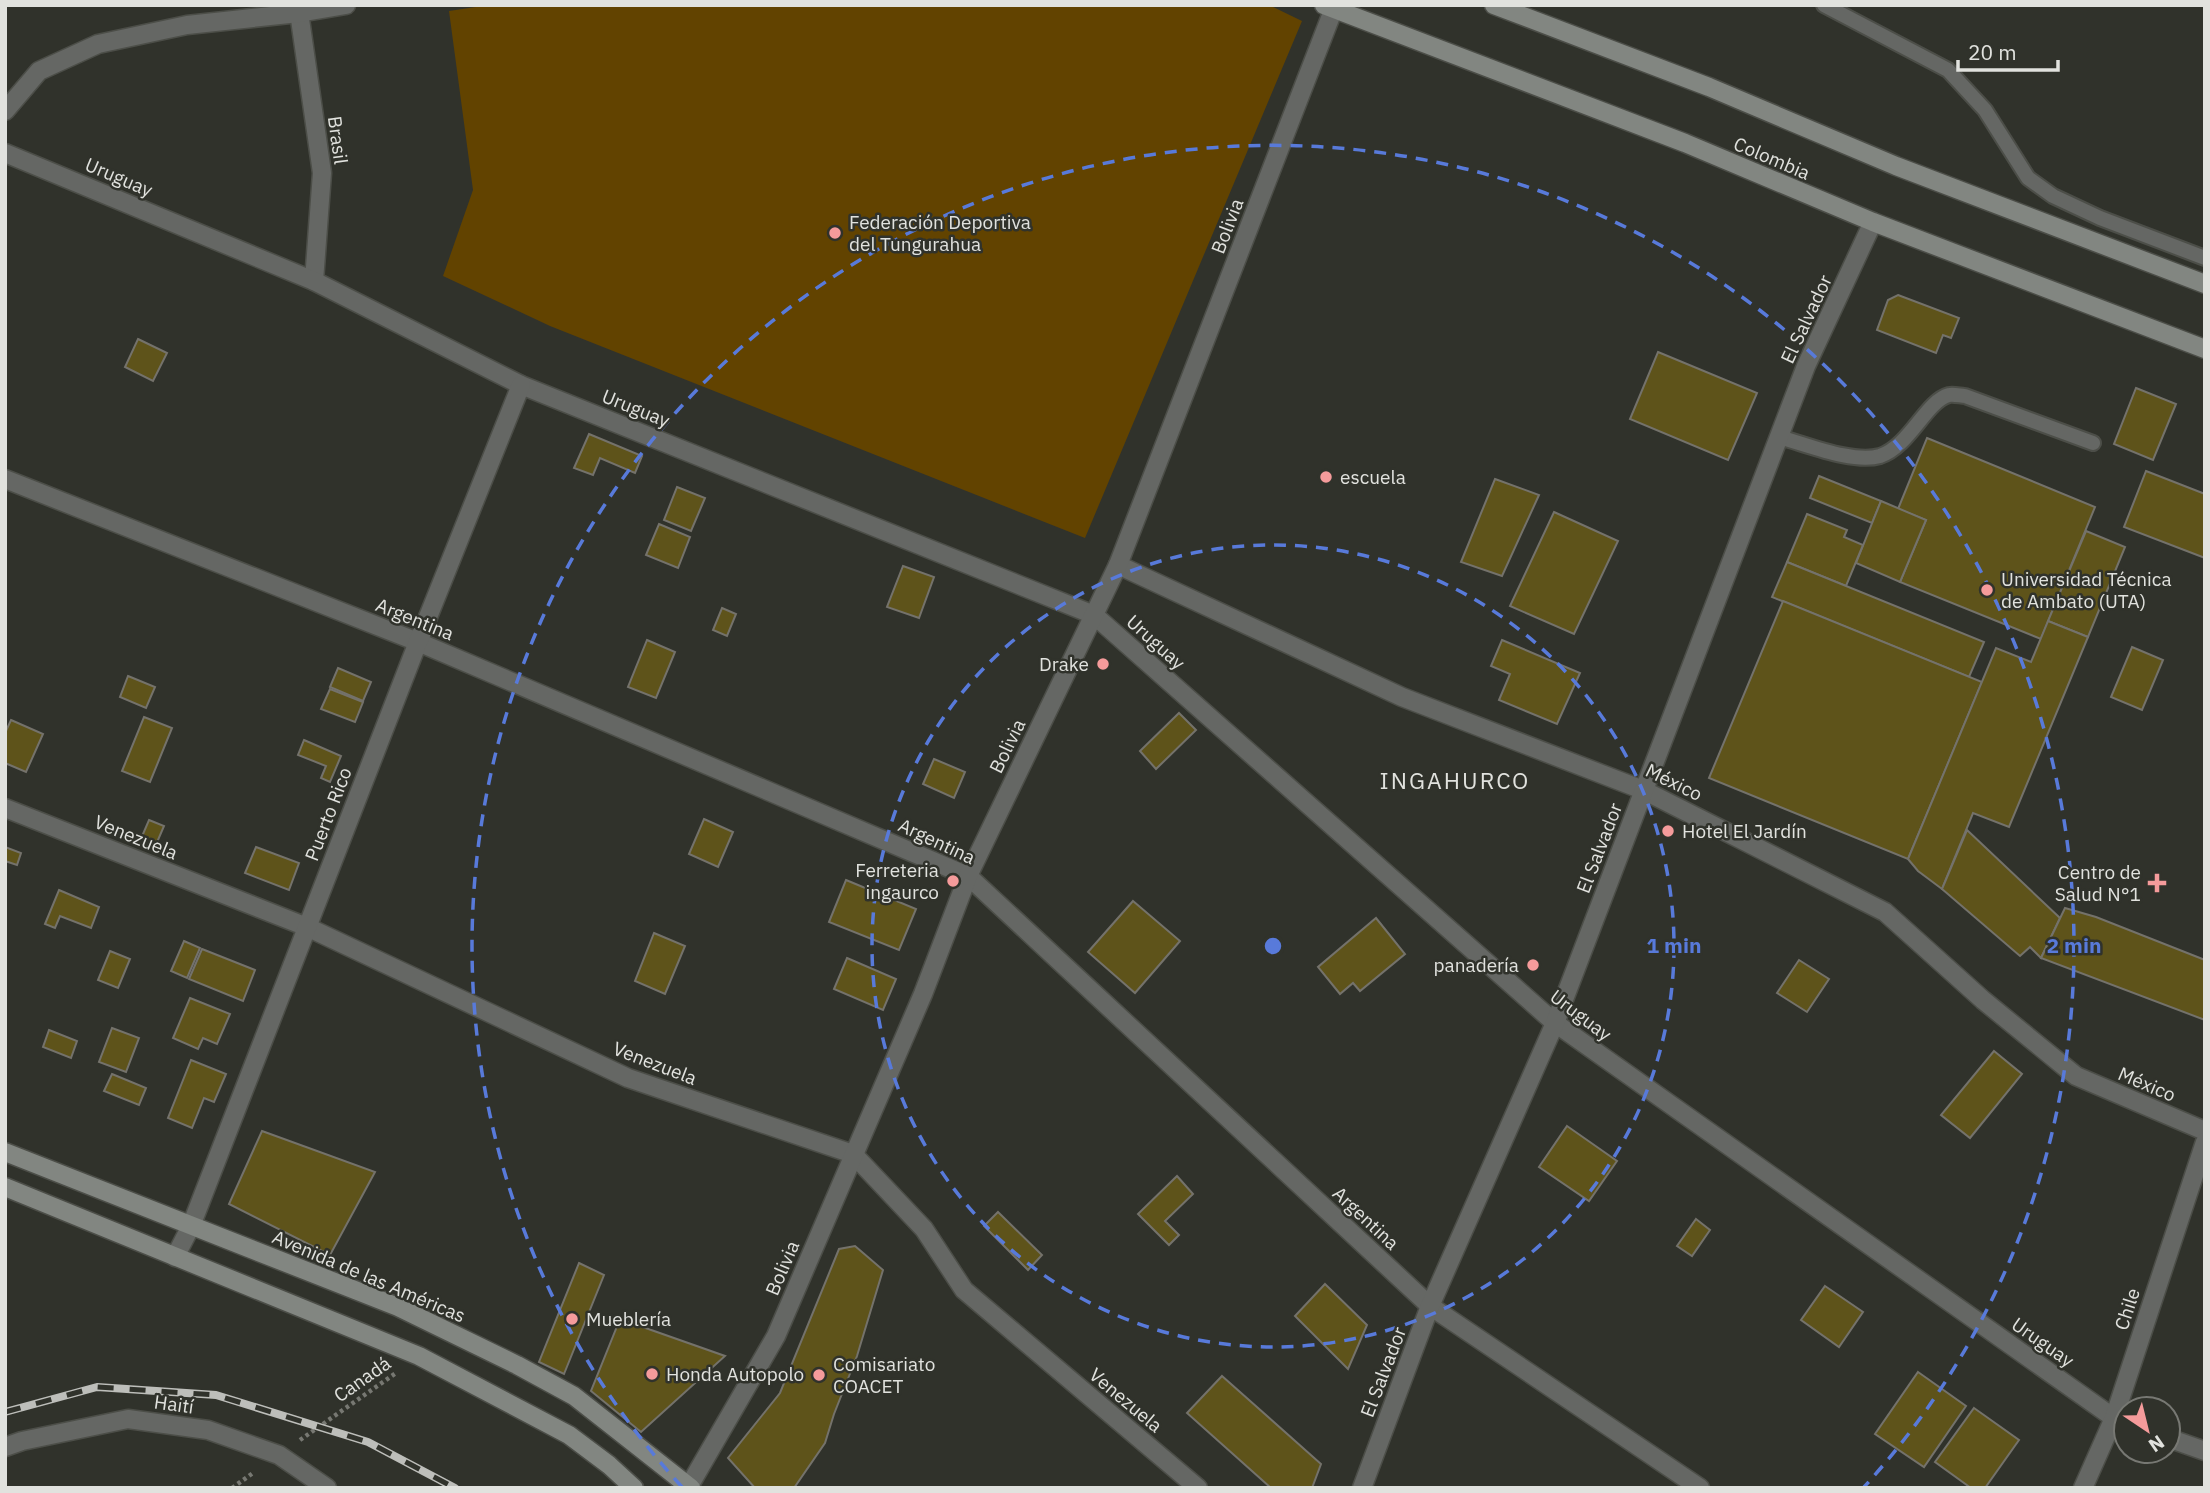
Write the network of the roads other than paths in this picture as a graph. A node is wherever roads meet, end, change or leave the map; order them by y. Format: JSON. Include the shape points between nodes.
{"nodes":[{"id":1,"x":346,"y":5,"type":"edge"},
{"id":2,"x":1824,"y":5,"type":"edge"},
{"id":3,"x":1499,"y":6,"type":"edge"},
{"id":4,"x":1329,"y":7,"type":"edge"},
{"id":5,"x":298,"y":9,"type":"edge"},
{"id":6,"x":5,"y":111,"type":"edge"},
{"id":7,"x":5,"y":153,"type":"edge"},
{"id":8,"x":1873,"y":222,"type":"junction"},
{"id":9,"x":2205,"y":258,"type":"edge"},
{"id":10,"x":314,"y":281,"type":"junction"},
{"id":11,"x":2205,"y":284,"type":"edge"},
{"id":12,"x":2205,"y":349,"type":"edge"},
{"id":13,"x":521,"y":385,"type":"junction"},
{"id":14,"x":1779,"y":437,"type":"junction"},
{"id":15,"x":2093,"y":443,"type":"dead end"},
{"id":16,"x":5,"y":479,"type":"edge"},
{"id":17,"x":1118,"y":565,"type":"junction"},
{"id":18,"x":1094,"y":615,"type":"junction"},
{"id":19,"x":418,"y":642,"type":"junction"},
{"id":20,"x":1643,"y":790,"type":"junction"},
{"id":21,"x":5,"y":808,"type":"edge"},
{"id":22,"x":968,"y":876,"type":"junction"},
{"id":23,"x":307,"y":927,"type":"junction"},
{"id":24,"x":1555,"y":1023,"type":"junction"},
{"id":25,"x":2205,"y":1131,"type":"edge"},
{"id":26,"x":2205,"y":1142,"type":"edge"},
{"id":27,"x":5,"y":1152,"type":"edge"},
{"id":28,"x":853,"y":1154,"type":"junction"},
{"id":29,"x":5,"y":1187,"type":"edge"},
{"id":30,"x":191,"y":1226,"type":"junction"},
{"id":31,"x":175,"y":1258,"type":"junction"},
{"id":32,"x":1430,"y":1306,"type":"junction"},
{"id":33,"x":2128,"y":1395,"type":"edge"},
{"id":34,"x":2112,"y":1414,"type":"edge"},
{"id":35,"x":2112,"y":1435,"type":"edge"},
{"id":36,"x":2182,"y":1443,"type":"edge"},
{"id":37,"x":5,"y":1447,"type":"edge"},
{"id":38,"x":2205,"y":1451,"type":"edge"},
{"id":39,"x":689,"y":1487,"type":"edge"},
{"id":40,"x":327,"y":1488,"type":"edge"},
{"id":41,"x":634,"y":1488,"type":"edge"},
{"id":42,"x":1198,"y":1488,"type":"edge"},
{"id":43,"x":1362,"y":1488,"type":"edge"},
{"id":44,"x":1700,"y":1488,"type":"edge"},
{"id":45,"x":2084,"y":1488,"type":"edge"}],
"edges":[{"from":1,"to":5,"type":"street"},
{"from":2,"to":9,"type":"lane","via":[[1948,70],[1985,110],[2028,178],[2053,196]]},
{"from":3,"to":11,"type":"main road","name":"Colombia"},
{"from":4,"to":8,"type":"main road","name":"Colombia","via":[[1685,143]]},
{"from":4,"to":17,"type":"street","name":"Bolivia"},
{"from":5,"to":6,"type":"street","via":[[98,44],[39,71]]},
{"from":5,"to":10,"type":"street","name":"Brasil","via":[[322,173]]},
{"from":7,"to":10,"type":"street","name":"Uruguay"},
{"from":8,"to":12,"type":"main road","name":"Colombia"},
{"from":8,"to":14,"type":"street","name":"El Salvador","via":[[1806,366]]},
{"from":10,"to":13,"type":"street","name":"Uruguay"},
{"from":13,"to":18,"type":"street","name":"Uruguay"},
{"from":13,"to":19,"type":"street","name":"Puerto Rico"},
{"from":14,"to":15,"type":"lane","via":[[1855,458],[1880,456],[1904,441],[1932,407],[1948,396],[1965,396]]},
{"from":14,"to":20,"type":"street","name":"El Salvador"},
{"from":16,"to":19,"type":"street","name":"Argentina"},
{"from":17,"to":18,"type":"street","name":"Bolivia"},
{"from":17,"to":20,"type":"street","name":"México","via":[[1402,697]]},
{"from":18,"to":22,"type":"street","name":"Bolivia"},
{"from":18,"to":24,"type":"street","name":"Uruguay"},
{"from":19,"to":22,"type":"street","name":"Argentina"},
{"from":19,"to":23,"type":"street","name":"Puerto Rico"},
{"from":20,"to":24,"type":"street","name":"El Salvador"},
{"from":20,"to":25,"type":"street","name":"México","via":[[1885,912],[2076,1076]]},
{"from":21,"to":23,"type":"street","name":"Venezuela"},
{"from":22,"to":28,"type":"street","name":"Bolivia"},
{"from":22,"to":32,"type":"street","name":"Argentina"},
{"from":23,"to":28,"type":"street","name":"Venezuela","via":[[628,1078]]},
{"from":23,"to":30,"type":"street","name":"Puerto Rico"},
{"from":24,"to":32,"type":"street","name":"El Salvador"},
{"from":24,"to":34,"type":"street","name":"Uruguay"},
{"from":26,"to":33,"type":"street","name":"Chile"},
{"from":27,"to":30,"type":"main road","name":"Avenida de las Américas"},
{"from":28,"to":39,"type":"street","name":"Bolivia","via":[[776,1336]]},
{"from":28,"to":42,"type":"street","name":"Venezuela","via":[[924,1229],[964,1290]]},
{"from":29,"to":31,"type":"main road"},
{"from":30,"to":31,"type":"street","name":"Puerto Rico"},
{"from":30,"to":39,"type":"main road","name":"Avenida de las Américas","via":[[398,1307],[517,1365],[574,1396]]},
{"from":31,"to":41,"type":"main road","via":[[419,1356],[569,1435]]},
{"from":32,"to":43,"type":"street","name":"El Salvador"},
{"from":32,"to":44,"type":"street","name":"Argentina"},
{"from":35,"to":45,"type":"street","name":"Chile"},
{"from":36,"to":38,"type":"street"},
{"from":37,"to":40,"type":"street","name":"Haití","via":[[128,1419],[208,1430],[279,1455]]}]}
